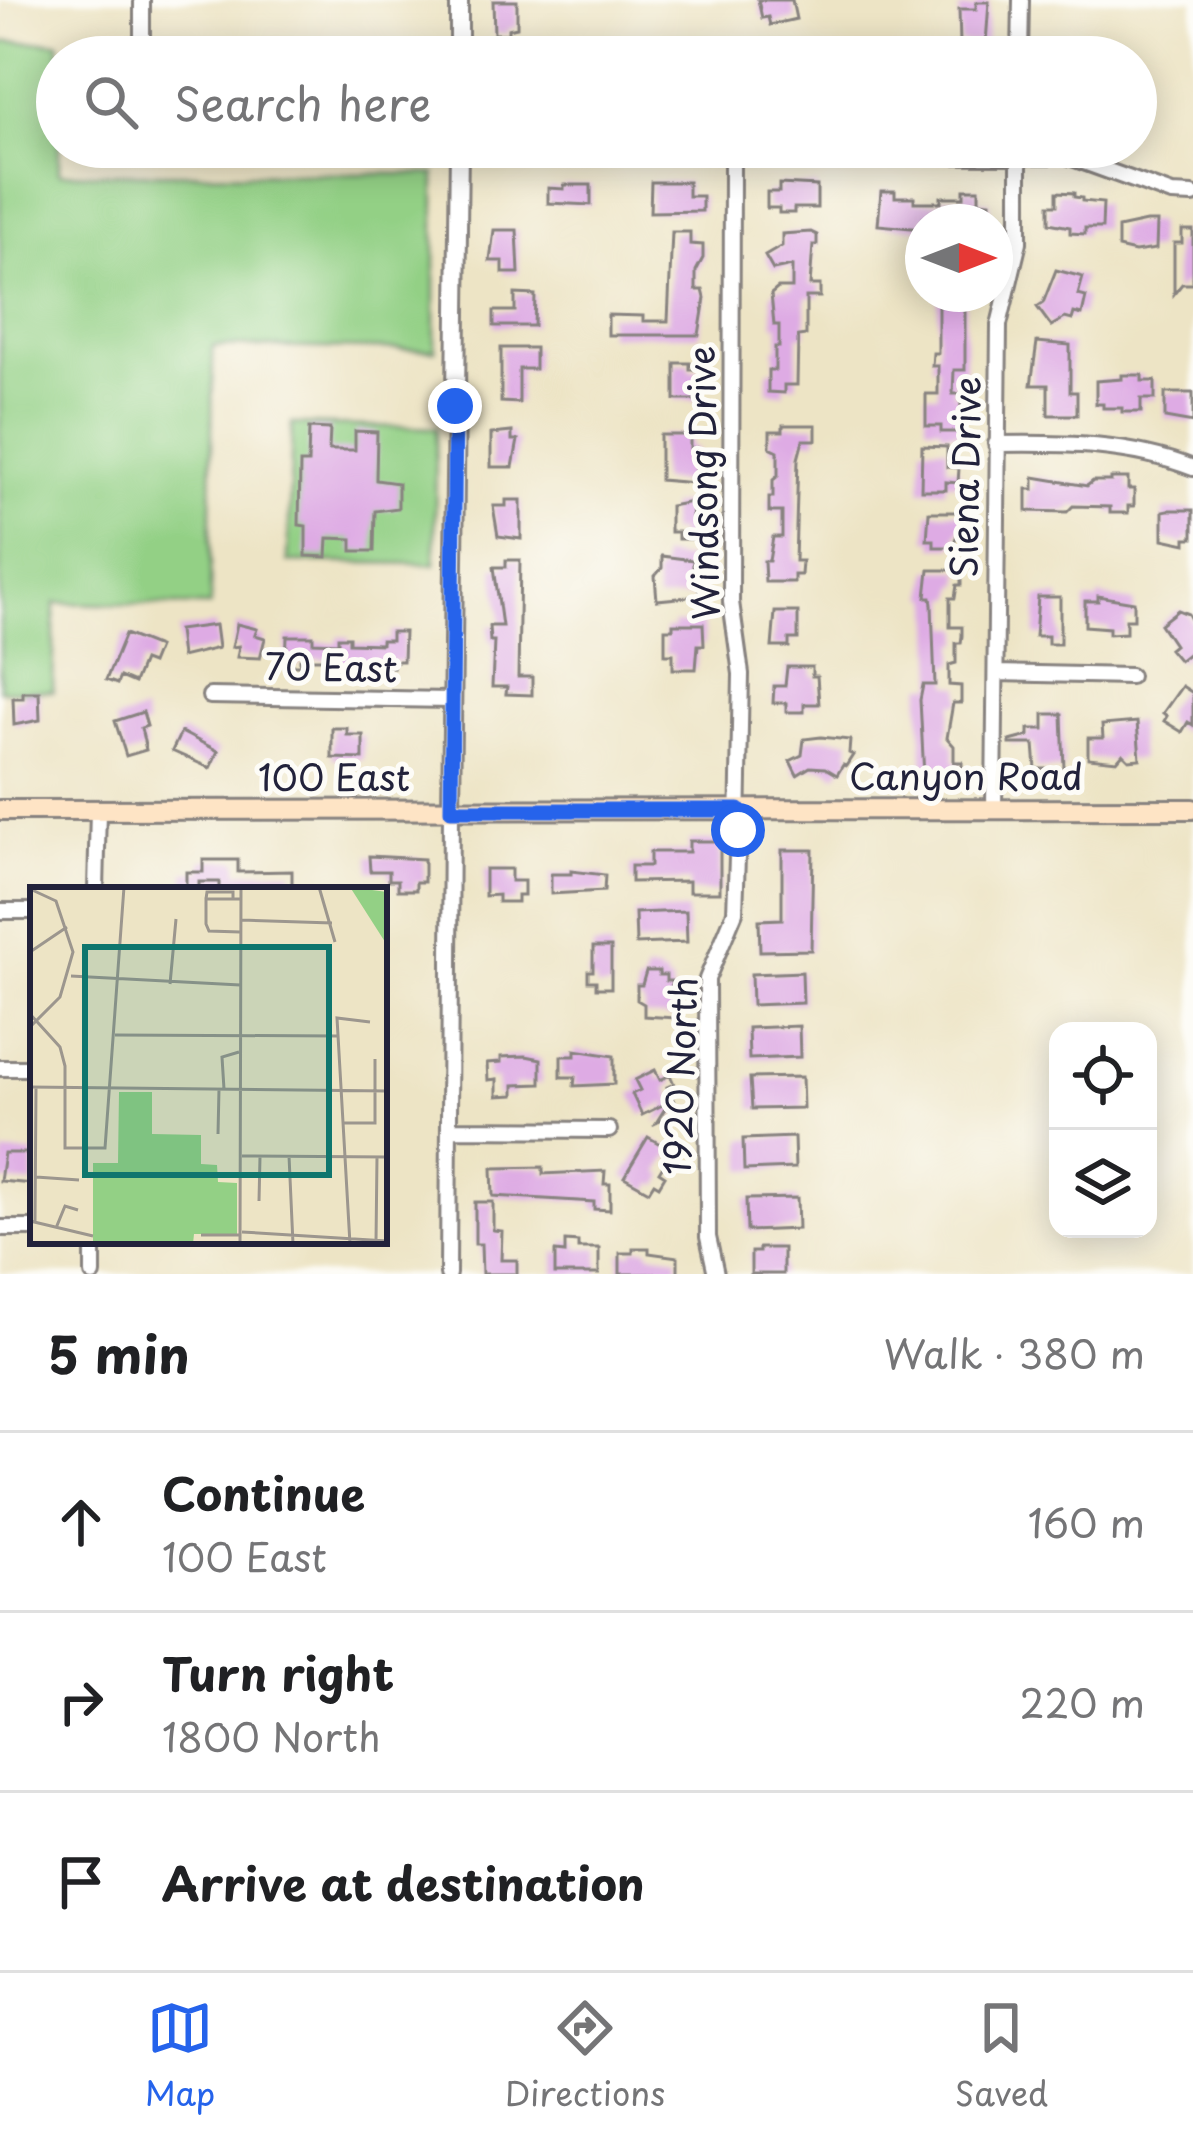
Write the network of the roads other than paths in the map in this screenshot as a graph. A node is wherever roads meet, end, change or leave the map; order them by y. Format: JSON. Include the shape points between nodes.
{"nodes":[{"id":1,"x":142,"y":0,"type":"edge"},
{"id":2,"x":459,"y":0,"type":"edge"},
{"id":3,"x":1021,"y":0,"type":"edge"},
{"id":4,"x":142,"y":36,"type":"edge"},
{"id":5,"x":459,"y":36,"type":"edge"},
{"id":6,"x":1020,"y":36,"type":"edge"},
{"id":7,"x":458,"y":168,"type":"edge"},
{"id":8,"x":732,"y":168,"type":"edge"},
{"id":9,"x":1019,"y":168,"type":"edge"},
{"id":10,"x":1100,"y":168,"type":"edge"},
{"id":11,"x":1193,"y":195,"type":"edge"},
{"id":12,"x":996,"y":444,"type":"junction"},
{"id":13,"x":1193,"y":468,"type":"edge"},
{"id":14,"x":996,"y":673,"type":"junction"},
{"id":15,"x":1130,"y":676,"type":"dead end"},
{"id":16,"x":211,"y":696,"type":"dead end"},
{"id":17,"x":451,"y":700,"type":"junction"},
{"id":18,"x":994,"y":809,"type":"junction"},
{"id":19,"x":1193,"y":809,"type":"edge"},
{"id":20,"x":0,"y":810,"type":"edge"},
{"id":21,"x":98,"y":810,"type":"junction"},
{"id":22,"x":451,"y":810,"type":"junction"},
{"id":23,"x":739,"y":810,"type":"junction"},
{"id":24,"x":96,"y":887,"type":"edge"},
{"id":25,"x":0,"y":1067,"type":"edge"},
{"id":26,"x":30,"y":1068,"type":"edge"},
{"id":27,"x":452,"y":1130,"type":"junction"},
{"id":28,"x":609,"y":1130,"type":"dead end"},
{"id":29,"x":448,"y":1274,"type":"edge"},
{"id":30,"x":716,"y":1274,"type":"edge"}],
"edges":[{"from":1,"to":4,"type":"street"},
{"from":2,"to":5,"type":"street"},
{"from":3,"to":6,"type":"street"},
{"from":7,"to":17,"type":"street"},
{"from":8,"to":23,"type":"street","name":"Windsong Drive"},
{"from":9,"to":12,"type":"street","name":"Siena Drive","via":[[1018,242],[999,325]]},
{"from":10,"to":11,"type":"street"},
{"from":12,"to":13,"type":"street","via":[[1118,447]]},
{"from":12,"to":14,"type":"street","name":"Siena Drive"},
{"from":14,"to":15,"type":"street"},
{"from":14,"to":18,"type":"street","name":"Siena Drive"},
{"from":16,"to":17,"type":"street","name":"70 East"},
{"from":17,"to":22,"type":"street"},
{"from":18,"to":19,"type":"main road","name":"Canyon Road"},
{"from":18,"to":23,"type":"main road","name":"Canyon Road"},
{"from":20,"to":21,"type":"main road","name":"100 East"},
{"from":21,"to":22,"type":"main road","name":"100 East"},
{"from":21,"to":24,"type":"street"},
{"from":22,"to":23,"type":"main road","name":"100 East"},
{"from":22,"to":27,"type":"street"},
{"from":23,"to":30,"type":"street","name":"1920 North","via":[[735,912],[707,979],[708,1237]]},
{"from":25,"to":26,"type":"street"},
{"from":27,"to":28,"type":"street"},
{"from":27,"to":29,"type":"street"}]}
